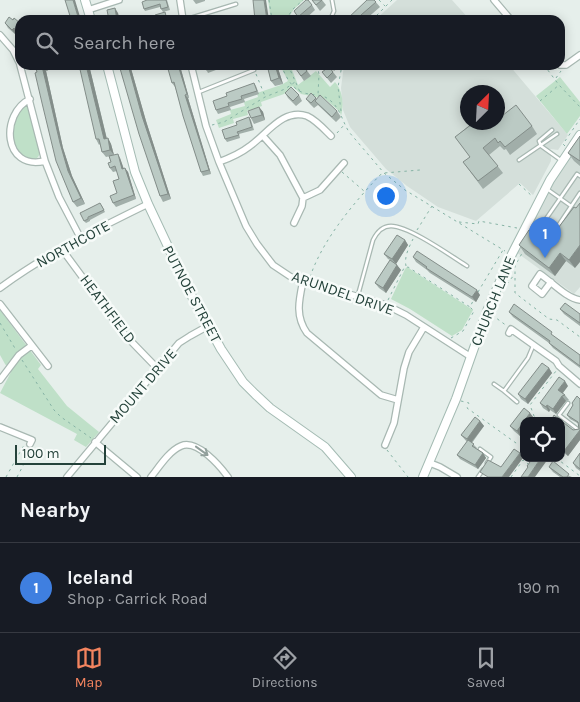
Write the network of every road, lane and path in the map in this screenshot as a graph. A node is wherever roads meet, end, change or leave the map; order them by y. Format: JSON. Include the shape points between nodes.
{"nodes":[{"id":1,"x":85,"y":0,"type":"edge"},
{"id":2,"x":119,"y":0,"type":"edge"},
{"id":3,"x":180,"y":0,"type":"edge"},
{"id":4,"x":269,"y":0,"type":"edge"},
{"id":5,"x":302,"y":0,"type":"edge"},
{"id":6,"x":332,"y":0,"type":"edge"},
{"id":7,"x":379,"y":0,"type":"edge"},
{"id":8,"x":392,"y":0,"type":"edge"},
{"id":9,"x":494,"y":0,"type":"edge"},
{"id":10,"x":236,"y":4,"type":"dead end"},
{"id":11,"x":386,"y":7,"type":"junction"},
{"id":12,"x":88,"y":10,"type":"junction"},
{"id":13,"x":90,"y":15,"type":"edge"},
{"id":14,"x":183,"y":15,"type":"edge"},
{"id":15,"x":200,"y":15,"type":"edge"},
{"id":16,"x":271,"y":15,"type":"edge"},
{"id":17,"x":289,"y":15,"type":"edge"},
{"id":18,"x":332,"y":15,"type":"edge"},
{"id":19,"x":377,"y":15,"type":"edge"},
{"id":20,"x":507,"y":15,"type":"edge"},
{"id":21,"x":0,"y":35,"type":"edge"},
{"id":22,"x":15,"y":54,"type":"edge"},
{"id":23,"x":580,"y":55,"type":"edge"},
{"id":24,"x":565,"y":64,"type":"edge"},
{"id":25,"x":21,"y":70,"type":"edge"},
{"id":26,"x":108,"y":70,"type":"edge"},
{"id":27,"x":192,"y":70,"type":"edge"},
{"id":28,"x":254,"y":70,"type":"joint"},
{"id":29,"x":284,"y":70,"type":"edge"},
{"id":30,"x":290,"y":70,"type":"edge"},
{"id":31,"x":319,"y":70,"type":"edge"},
{"id":32,"x":341,"y":70,"type":"edge"},
{"id":33,"x":549,"y":70,"type":"edge"},
{"id":34,"x":560,"y":70,"type":"edge"},
{"id":35,"x":556,"y":78,"type":"junction"},
{"id":36,"x":296,"y":82,"type":"junction"},
{"id":37,"x":291,"y":84,"type":"junction"},
{"id":38,"x":559,"y":85,"type":"junction"},
{"id":39,"x":198,"y":93,"type":"junction"},
{"id":40,"x":301,"y":93,"type":"junction"},
{"id":41,"x":318,"y":96,"type":"junction"},
{"id":42,"x":265,"y":97,"type":"junction"},
{"id":43,"x":30,"y":99,"type":"junction"},
{"id":44,"x":540,"y":101,"type":"dead end"},
{"id":45,"x":580,"y":107,"type":"edge"},
{"id":46,"x":341,"y":111,"type":"junction"},
{"id":47,"x":580,"y":120,"type":"edge"},
{"id":48,"x":345,"y":125,"type":"junction"},
{"id":49,"x":206,"y":126,"type":"junction"},
{"id":50,"x":552,"y":130,"type":"dead end"},
{"id":51,"x":557,"y":134,"type":"dead end"},
{"id":52,"x":580,"y":135,"type":"edge"},
{"id":53,"x":263,"y":136,"type":"junction"},
{"id":54,"x":331,"y":136,"type":"joint"},
{"id":55,"x":541,"y":146,"type":"junction"},
{"id":56,"x":570,"y":150,"type":"junction"},
{"id":57,"x":519,"y":160,"type":"dead end"},
{"id":58,"x":45,"y":161,"type":"junction"},
{"id":59,"x":562,"y":161,"type":"junction"},
{"id":60,"x":219,"y":162,"type":"junction"},
{"id":61,"x":344,"y":163,"type":"dead end"},
{"id":62,"x":339,"y":169,"type":"junction"},
{"id":63,"x":420,"y":170,"type":"dead end"},
{"id":64,"x":384,"y":173,"type":"junction"},
{"id":65,"x":580,"y":176,"type":"edge"},
{"id":66,"x":519,"y":184,"type":"dead end"},
{"id":67,"x":546,"y":188,"type":"junction"},
{"id":68,"x":364,"y":191,"type":"junction"},
{"id":69,"x":580,"y":193,"type":"edge"},
{"id":70,"x":303,"y":198,"type":"junction"},
{"id":71,"x":560,"y":198,"type":"junction"},
{"id":72,"x":539,"y":202,"type":"junction"},
{"id":73,"x":148,"y":204,"type":"junction"},
{"id":74,"x":432,"y":206,"type":"junction"},
{"id":75,"x":571,"y":206,"type":"junction"},
{"id":76,"x":458,"y":222,"type":"junction"},
{"id":77,"x":294,"y":223,"type":"dead end"},
{"id":78,"x":523,"y":230,"type":"junction"},
{"id":79,"x":415,"y":235,"type":"junction"},
{"id":80,"x":80,"y":238,"type":"junction"},
{"id":81,"x":61,"y":248,"type":"junction"},
{"id":82,"x":503,"y":250,"type":"junction"},
{"id":83,"x":524,"y":250,"type":"edge"},
{"id":84,"x":512,"y":254,"type":"junction"},
{"id":85,"x":467,"y":266,"type":"dead end"},
{"id":86,"x":407,"y":267,"type":"junction"},
{"id":87,"x":306,"y":281,"type":"junction"},
{"id":88,"x":550,"y":282,"type":"dead end"},
{"id":89,"x":0,"y":288,"type":"edge"},
{"id":90,"x":357,"y":297,"type":"junction"},
{"id":91,"x":580,"y":300,"type":"edge"},
{"id":92,"x":0,"y":304,"type":"edge"},
{"id":93,"x":386,"y":305,"type":"junction"},
{"id":94,"x":470,"y":308,"type":"junction"},
{"id":95,"x":487,"y":311,"type":"junction"},
{"id":96,"x":0,"y":323,"type":"edge"},
{"id":97,"x":208,"y":326,"type":"junction"},
{"id":98,"x":424,"y":327,"type":"junction"},
{"id":99,"x":510,"y":331,"type":"joint"},
{"id":100,"x":580,"y":337,"type":"edge"},
{"id":101,"x":446,"y":341,"type":"junction"},
{"id":102,"x":534,"y":345,"type":"junction"},
{"id":103,"x":31,"y":346,"type":"junction"},
{"id":104,"x":19,"y":355,"type":"junction"},
{"id":105,"x":471,"y":357,"type":"junction"},
{"id":106,"x":48,"y":366,"type":"dead end"},
{"id":107,"x":559,"y":366,"type":"junction"},
{"id":108,"x":158,"y":368,"type":"junction"},
{"id":109,"x":1,"y":376,"type":"edge"},
{"id":110,"x":494,"y":384,"type":"dead end"},
{"id":111,"x":580,"y":384,"type":"edge"},
{"id":112,"x":504,"y":391,"type":"junction"},
{"id":113,"x":456,"y":399,"type":"junction"},
{"id":114,"x":398,"y":400,"type":"junction"},
{"id":115,"x":517,"y":402,"type":"dead end"},
{"id":116,"x":568,"y":403,"type":"dead end"},
{"id":117,"x":535,"y":417,"type":"edge"},
{"id":118,"x":0,"y":427,"type":"edge"},
{"id":119,"x":580,"y":430,"type":"edge"},
{"id":120,"x":94,"y":442,"type":"junction"},
{"id":121,"x":30,"y":444,"type":"junction"},
{"id":122,"x":520,"y":444,"type":"edge"},
{"id":123,"x":385,"y":445,"type":"joint"},
{"id":124,"x":480,"y":449,"type":"edge"},
{"id":125,"x":561,"y":462,"type":"edge"},
{"id":126,"x":430,"y":463,"type":"junction"},
{"id":127,"x":524,"y":470,"type":"edge"},
{"id":128,"x":580,"y":476,"type":"edge"},
{"id":129,"x":6,"y":477,"type":"edge"},
{"id":130,"x":17,"y":477,"type":"edge"},
{"id":131,"x":67,"y":477,"type":"edge"},
{"id":132,"x":137,"y":477,"type":"edge"},
{"id":133,"x":151,"y":477,"type":"edge"},
{"id":134,"x":228,"y":477,"type":"edge"},
{"id":135,"x":351,"y":477,"type":"edge"},
{"id":136,"x":408,"y":477,"type":"edge"},
{"id":137,"x":423,"y":477,"type":"edge"},
{"id":138,"x":457,"y":477,"type":"edge"},
{"id":139,"x":478,"y":477,"type":"edge"},
{"id":140,"x":511,"y":477,"type":"edge"}],
"edges":[{"from":1,"to":12,"type":"street"},
{"from":2,"to":12,"type":"street"},
{"from":3,"to":14,"type":"street"},
{"from":4,"to":16,"type":"path"},
{"from":5,"to":17,"type":"path"},
{"from":6,"to":18,"type":"lane"},
{"from":7,"to":11,"type":"path"},
{"from":8,"to":11,"type":"path"},
{"from":9,"to":20,"type":"street"},
{"from":10,"to":15,"type":"lane"},
{"from":11,"to":19,"type":"path"},
{"from":12,"to":13,"type":"street"},
{"from":21,"to":22,"type":"street"},
{"from":23,"to":24,"type":"street"},
{"from":25,"to":43,"type":"street"},
{"from":26,"to":73,"type":"street","name":"PUTNOE STREET","via":[[135,172]]},
{"from":27,"to":39,"type":"street","name":"ARUNDEL DRIVE"},
{"from":28,"to":39,"type":"lane"},
{"from":28,"to":42,"type":"path"},
{"from":29,"to":37,"type":"path"},
{"from":30,"to":36,"type":"path"},
{"from":31,"to":41,"type":"path"},
{"from":32,"to":46,"type":"path","via":[[338,87]]},
{"from":33,"to":35,"type":"path"},
{"from":34,"to":35,"type":"path"},
{"from":35,"to":38,"type":"path"},
{"from":36,"to":37,"type":"path"},
{"from":36,"to":40,"type":"path"},
{"from":37,"to":40,"type":"path"},
{"from":37,"to":42,"type":"path"},
{"from":38,"to":44,"type":"path"},
{"from":38,"to":45,"type":"path"},
{"from":39,"to":49,"type":"street","name":"ARUNDEL DRIVE"},
{"from":40,"to":41,"type":"path"},
{"from":41,"to":46,"type":"path","via":[[326,98]]},
{"from":42,"to":49,"type":"path","via":[[224,122]]},
{"from":43,"to":58,"type":"street"},
{"from":43,"to":58,"type":"street","via":[[19,102],[11,110],[6,119],[4,137],[9,148],[24,160]]},
{"from":46,"to":48,"type":"path"},
{"from":47,"to":56,"type":"path","via":[[563,144]]},
{"from":48,"to":54,"type":"path"},
{"from":48,"to":64,"type":"path"},
{"from":49,"to":60,"type":"street","name":"ARUNDEL DRIVE"},
{"from":50,"to":55,"type":"lane","via":[[539,141]]},
{"from":51,"to":55,"type":"lane"},
{"from":52,"to":56,"type":"street","name":"CHURCH LANE"},
{"from":53,"to":54,"type":"street","via":[[284,117],[300,114],[309,117]]},
{"from":53,"to":60,"type":"street"},
{"from":53,"to":70,"type":"street","via":[[280,155]]},
{"from":55,"to":57,"type":"lane"},
{"from":55,"to":59,"type":"lane"},
{"from":56,"to":59,"type":"street","name":"CHURCH LANE"},
{"from":58,"to":80,"type":"street"},
{"from":59,"to":67,"type":"street","name":"CHURCH LANE"},
{"from":60,"to":87,"type":"street","name":"ARUNDEL DRIVE","via":[[246,226],[265,257],[291,277]]},
{"from":61,"to":62,"type":"street"},
{"from":62,"to":68,"type":"path"},
{"from":62,"to":70,"type":"street","via":[[320,190]]},
{"from":63,"to":64,"type":"path"},
{"from":64,"to":68,"type":"path"},
{"from":64,"to":74,"type":"path"},
{"from":65,"to":71,"type":"lane","via":[[577,174]]},
{"from":66,"to":72,"type":"path"},
{"from":67,"to":71,"type":"lane"},
{"from":67,"to":72,"type":"street","name":"CHURCH LANE"},
{"from":68,"to":87,"type":"path","via":[[316,260]]},
{"from":69,"to":75,"type":"lane"},
{"from":70,"to":77,"type":"street"},
{"from":71,"to":75,"type":"lane"},
{"from":71,"to":75,"type":"lane","via":[[539,229],[550,238]]},
{"from":72,"to":78,"type":"street","name":"CHURCH LANE"},
{"from":73,"to":80,"type":"street","name":"NORTHCOTE"},
{"from":73,"to":97,"type":"street","name":"PUTNOE STREET"},
{"from":74,"to":76,"type":"path"},
{"from":74,"to":79,"type":"path"},
{"from":76,"to":78,"type":"path","via":[[478,224],[479,220]]},
{"from":76,"to":82,"type":"path"},
{"from":78,"to":84,"type":"street","name":"CHURCH LANE"},
{"from":79,"to":85,"type":"lane"},
{"from":79,"to":86,"type":"path","via":[[405,262]]},
{"from":79,"to":90,"type":"lane","via":[[389,226],[377,232]]},
{"from":80,"to":81,"type":"street","name":"NORTHCOTE"},
{"from":81,"to":89,"type":"street","name":"NORTHCOTE"},
{"from":81,"to":108,"type":"street","name":"HEATHFIELD","via":[[125,335]]},
{"from":82,"to":84,"type":"path"},
{"from":82,"to":94,"type":"path"},
{"from":83,"to":100,"type":"path","via":[[515,265],[515,293],[549,320],[557,320]]},
{"from":84,"to":95,"type":"street","name":"CHURCH LANE"},
{"from":86,"to":93,"type":"path"},
{"from":86,"to":94,"type":"path"},
{"from":87,"to":90,"type":"street","name":"ARUNDEL DRIVE"},
{"from":87,"to":114,"type":"street","via":[[299,300],[302,325],[381,395]]},
{"from":88,"to":91,"type":"street"},
{"from":90,"to":93,"type":"street","name":"ARUNDEL DRIVE"},
{"from":92,"to":103,"type":"street"},
{"from":93,"to":98,"type":"street","name":"ARUNDEL DRIVE"},
{"from":94,"to":101,"type":"path","via":[[474,311],[462,331]]},
{"from":95,"to":99,"type":"path"},
{"from":95,"to":105,"type":"street","name":"CHURCH LANE"},
{"from":96,"to":104,"type":"path"},
{"from":97,"to":108,"type":"street","name":"MOUNT DRIVE","via":[[180,344]]},
{"from":97,"to":135,"type":"street","name":"PUTNOE STREET","via":[[233,368],[255,394],[325,447]]},
{"from":98,"to":101,"type":"street","name":"ARUNDEL DRIVE"},
{"from":98,"to":114,"type":"street","via":[[409,352]]},
{"from":99,"to":102,"type":"street"},
{"from":101,"to":105,"type":"street","name":"ARUNDEL DRIVE"},
{"from":102,"to":107,"type":"street"},
{"from":102,"to":112,"type":"lane"},
{"from":103,"to":104,"type":"street"},
{"from":103,"to":106,"type":"street"},
{"from":104,"to":109,"type":"street"},
{"from":104,"to":120,"type":"path","via":[[54,410]]},
{"from":105,"to":113,"type":"street","name":"CHURCH LANE"},
{"from":107,"to":111,"type":"street"},
{"from":107,"to":117,"type":"path","via":[[530,405]]},
{"from":108,"to":120,"type":"street","name":"MOUNT DRIVE"},
{"from":110,"to":112,"type":"lane"},
{"from":112,"to":115,"type":"lane"},
{"from":113,"to":122,"type":"path","via":[[469,403],[467,408]]},
{"from":113,"to":126,"type":"street","name":"CHURCH LANE"},
{"from":114,"to":123,"type":"street","via":[[394,423]]},
{"from":116,"to":119,"type":"lane","via":[[559,415]]},
{"from":118,"to":121,"type":"street","via":[[32,440]]},
{"from":120,"to":131,"type":"street","name":"MOUNT DRIVE"},
{"from":120,"to":132,"type":"street"},
{"from":121,"to":129,"type":"path","via":[[23,446]]},
{"from":121,"to":130,"type":"path","via":[[32,450]]},
{"from":123,"to":136,"type":"path"},
{"from":124,"to":139,"type":"lane","via":[[491,457]]},
{"from":125,"to":128,"type":"path"},
{"from":126,"to":137,"type":"street","name":"CHURCH LANE"},
{"from":126,"to":138,"type":"street"},
{"from":127,"to":140,"type":"path","via":[[528,464],[522,460]]},
{"from":133,"to":134,"type":"street","one_way":true,"via":[[174,452],[187,444],[216,462]]}]}
